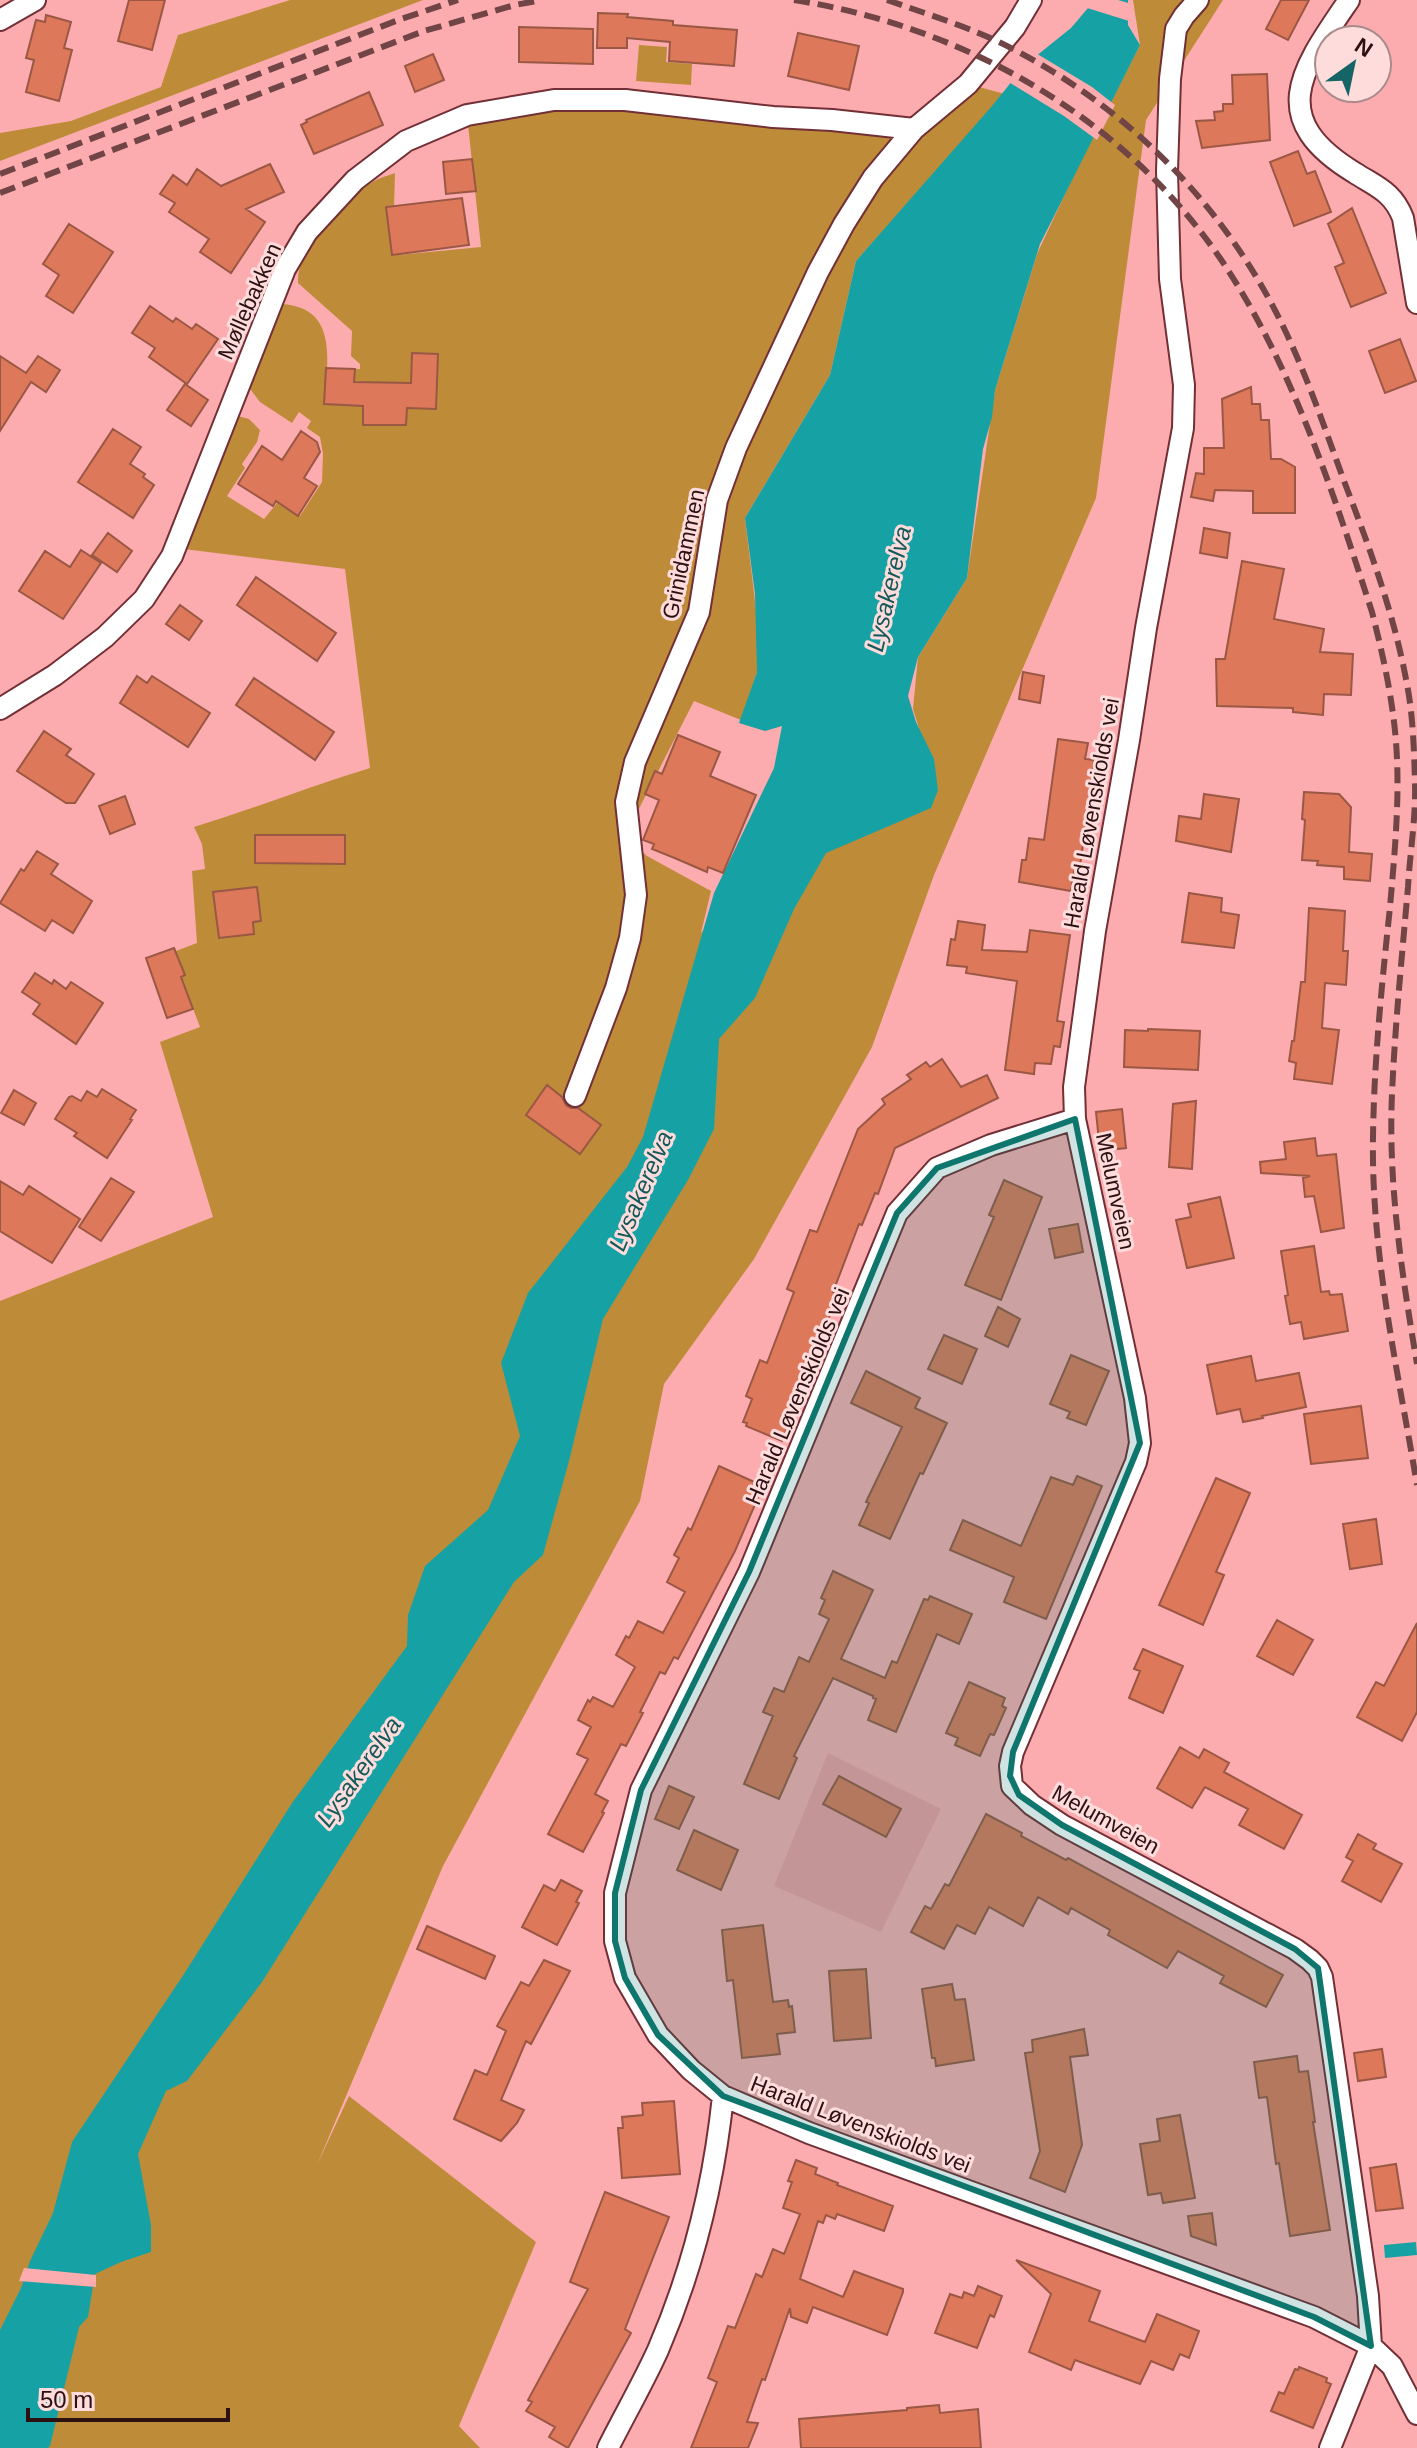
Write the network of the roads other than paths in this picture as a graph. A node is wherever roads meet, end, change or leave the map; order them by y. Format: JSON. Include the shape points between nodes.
{"nodes":[{"id":1,"x":35,"y":0,"type":"edge"},
{"id":2,"x":1031,"y":0,"type":"edge"},
{"id":3,"x":1198,"y":0,"type":"edge"},
{"id":4,"x":1349,"y":0,"type":"edge"},
{"id":5,"x":0,"y":20,"type":"edge"},
{"id":6,"x":914,"y":129,"type":"junction"},
{"id":7,"x":1417,"y":303,"type":"edge"},
{"id":8,"x":0,"y":709,"type":"edge"},
{"id":9,"x":575,"y":1096,"type":"dead end"},
{"id":10,"x":1075,"y":1119,"type":"junction"},
{"id":11,"x":723,"y":2096,"type":"junction"},
{"id":12,"x":1371,"y":2346,"type":"junction"},
{"id":13,"x":1417,"y":2414,"type":"edge"},
{"id":14,"x":608,"y":2448,"type":"edge"},
{"id":15,"x":1330,"y":2448,"type":"edge"}],
"edges":[{"from":1,"to":5,"type":"street"},
{"from":2,"to":6,"type":"street","name":"Grinidammen","via":[[968,84]]},
{"from":3,"to":10,"type":"street","name":"Harald Løvenskiolds vei","via":[[1176,29],[1170,79],[1170,279],[1184,385],[1183,428],[1095,931],[1074,1087]]},
{"from":4,"to":7,"type":"street","via":[[1301,81],[1302,121],[1332,159],[1393,197],[1403,218]]},
{"from":6,"to":8,"type":"street","name":"Møllebakken","via":[[625,100],[554,100],[467,115],[406,141],[355,180],[300,244],[278,285],[172,556],[144,599],[105,637]]},
{"from":6,"to":9,"type":"street","name":"Grinidammen","via":[[873,178],[824,260],[717,500],[699,612],[635,762],[626,802],[636,895],[630,938]]},
{"from":10,"to":11,"type":"street","name":"Harald Løvenskiolds vei","via":[[937,1168],[897,1213],[749,1572],[641,1790],[615,1893],[615,1941],[625,1978],[658,2035]]},
{"from":10,"to":12,"type":"street","name":"Melumveien","via":[[1140,1443],[1013,1752],[1012,1786],[1062,1825],[1295,1949],[1318,1968]]},
{"from":11,"to":12,"type":"street","name":"Harald Løvenskiolds vei","via":[[809,2133],[1314,2317]]},
{"from":11,"to":14,"type":"street","via":[[695,2249],[658,2350]]},
{"from":12,"to":13,"type":"street","name":"Harald Løvenskiolds vei","via":[[1392,2366]]},
{"from":12,"to":15,"type":"street","name":"Melumveien"}]}
